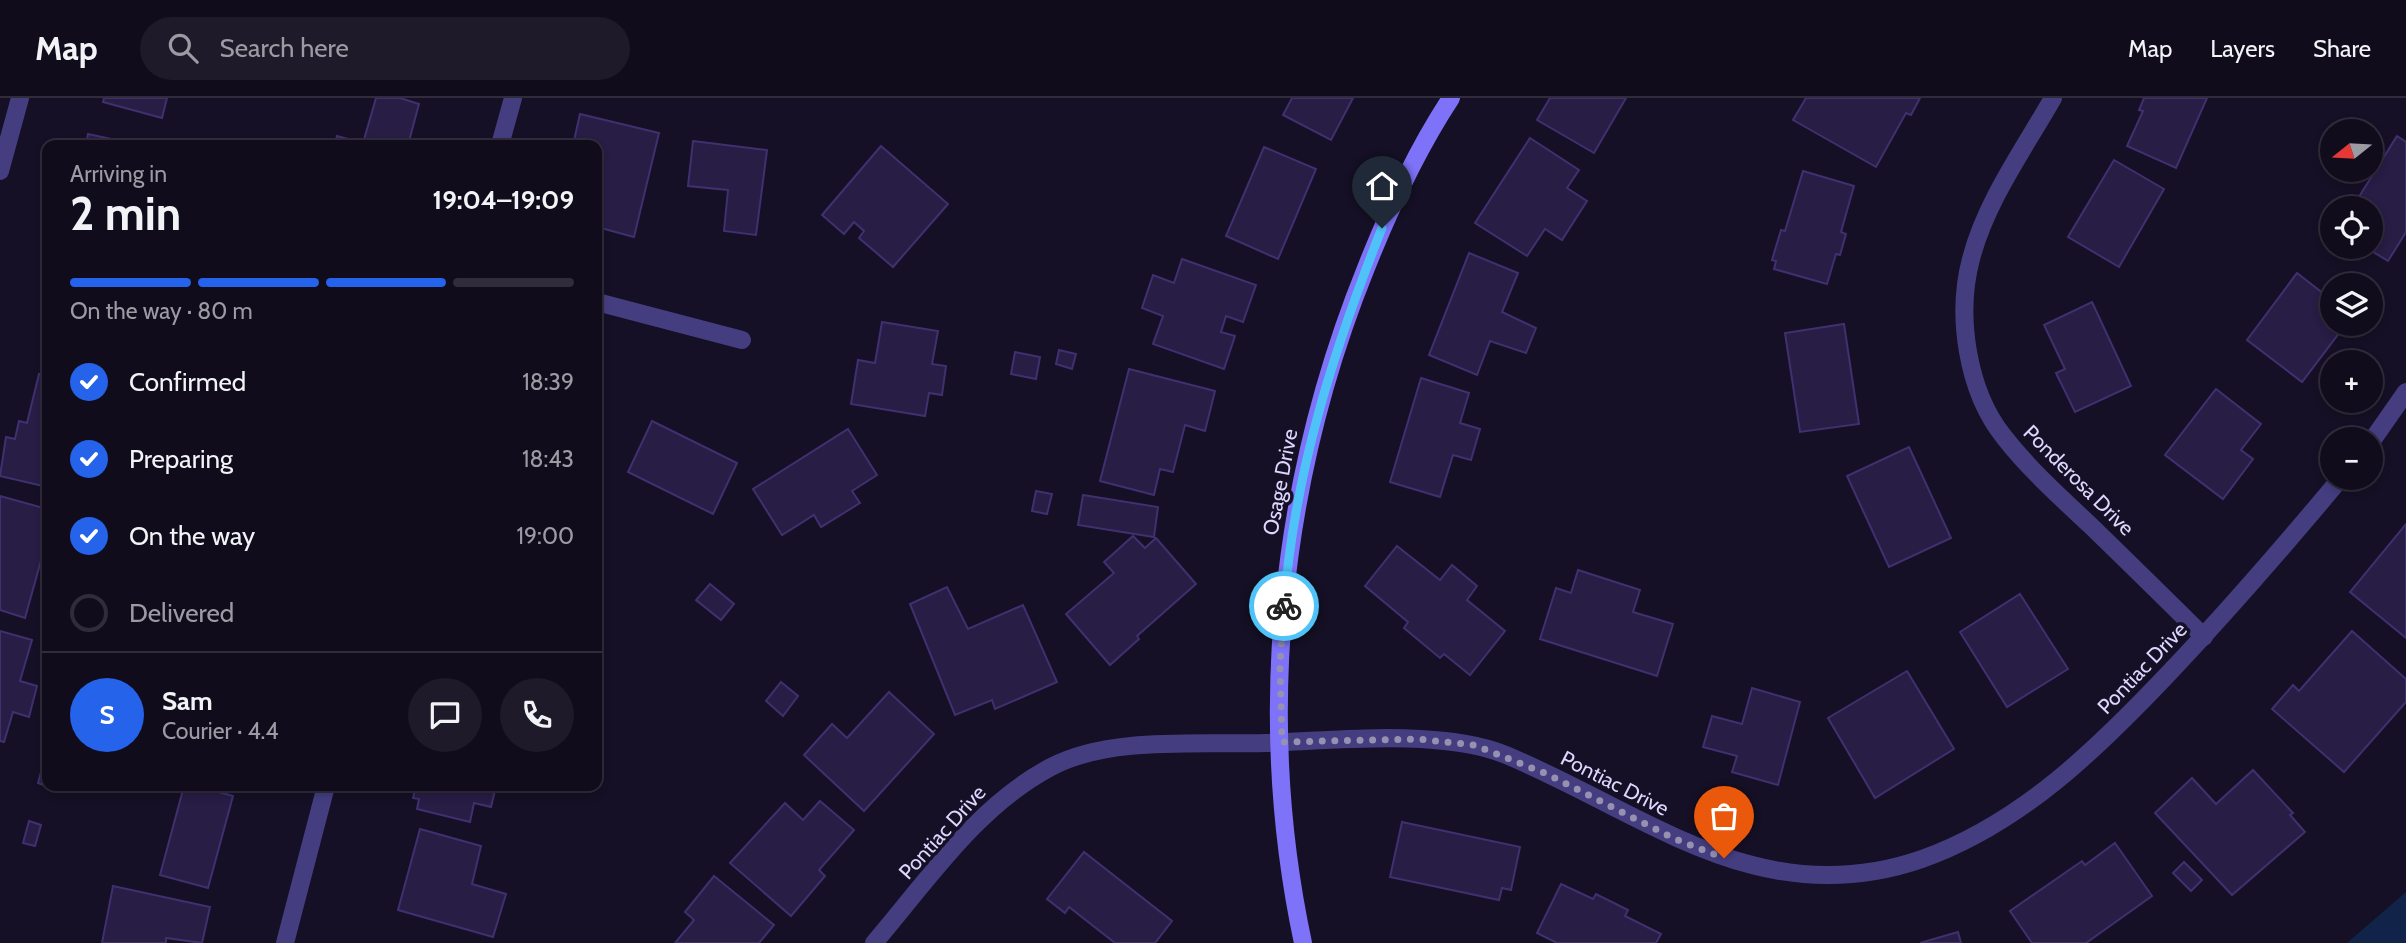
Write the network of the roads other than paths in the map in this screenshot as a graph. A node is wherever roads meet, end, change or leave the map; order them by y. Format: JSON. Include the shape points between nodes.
{"nodes":[{"id":1,"x":20,"y":98,"type":"edge"},
{"id":2,"x":513,"y":98,"type":"edge"},
{"id":3,"x":1451,"y":98,"type":"edge"},
{"id":4,"x":2053,"y":98,"type":"edge"},
{"id":5,"x":501,"y":140,"type":"edge"},
{"id":6,"x":0,"y":171,"type":"edge"},
{"id":7,"x":602,"y":303,"type":"edge"},
{"id":8,"x":742,"y":340,"type":"dead end"},
{"id":9,"x":2406,"y":392,"type":"edge"},
{"id":10,"x":2382,"y":427,"type":"edge"},
{"id":11,"x":2331,"y":490,"type":"edge"},
{"id":12,"x":2204,"y":637,"type":"junction"},
{"id":13,"x":1282,"y":742,"type":"junction"},
{"id":14,"x":325,"y":791,"type":"edge"},
{"id":15,"x":285,"y":943,"type":"edge"},
{"id":16,"x":874,"y":943,"type":"edge"},
{"id":17,"x":1303,"y":943,"type":"edge"}],
"edges":[{"from":1,"to":6,"type":"street"},
{"from":2,"to":5,"type":"street"},
{"from":3,"to":13,"type":"street","name":"Osage Drive","via":[[1382,228],[1346,318],[1313,428],[1287,565],[1280,665]]},
{"from":4,"to":12,"type":"street","name":"Ponderosa Drive","via":[[1990,208],[1970,261],[1964,299],[1973,371],[2002,435]]},
{"from":7,"to":8,"type":"street"},
{"from":9,"to":10,"type":"street"},
{"from":11,"to":12,"type":"street","name":"Pontiac Drive"},
{"from":12,"to":13,"type":"street","name":"Pontiac Drive","via":[[2089,754],[2017,811],[1922,858],[1861,872],[1803,873],[1724,858],[1675,839],[1547,774],[1474,745],[1418,739]]},
{"from":13,"to":16,"type":"street","name":"Pontiac Drive","via":[[1120,747],[1055,764],[1008,793],[981,818]]},
{"from":13,"to":17,"type":"street","name":"Osage Drive","via":[[1285,841]]},
{"from":14,"to":15,"type":"street"}]}
